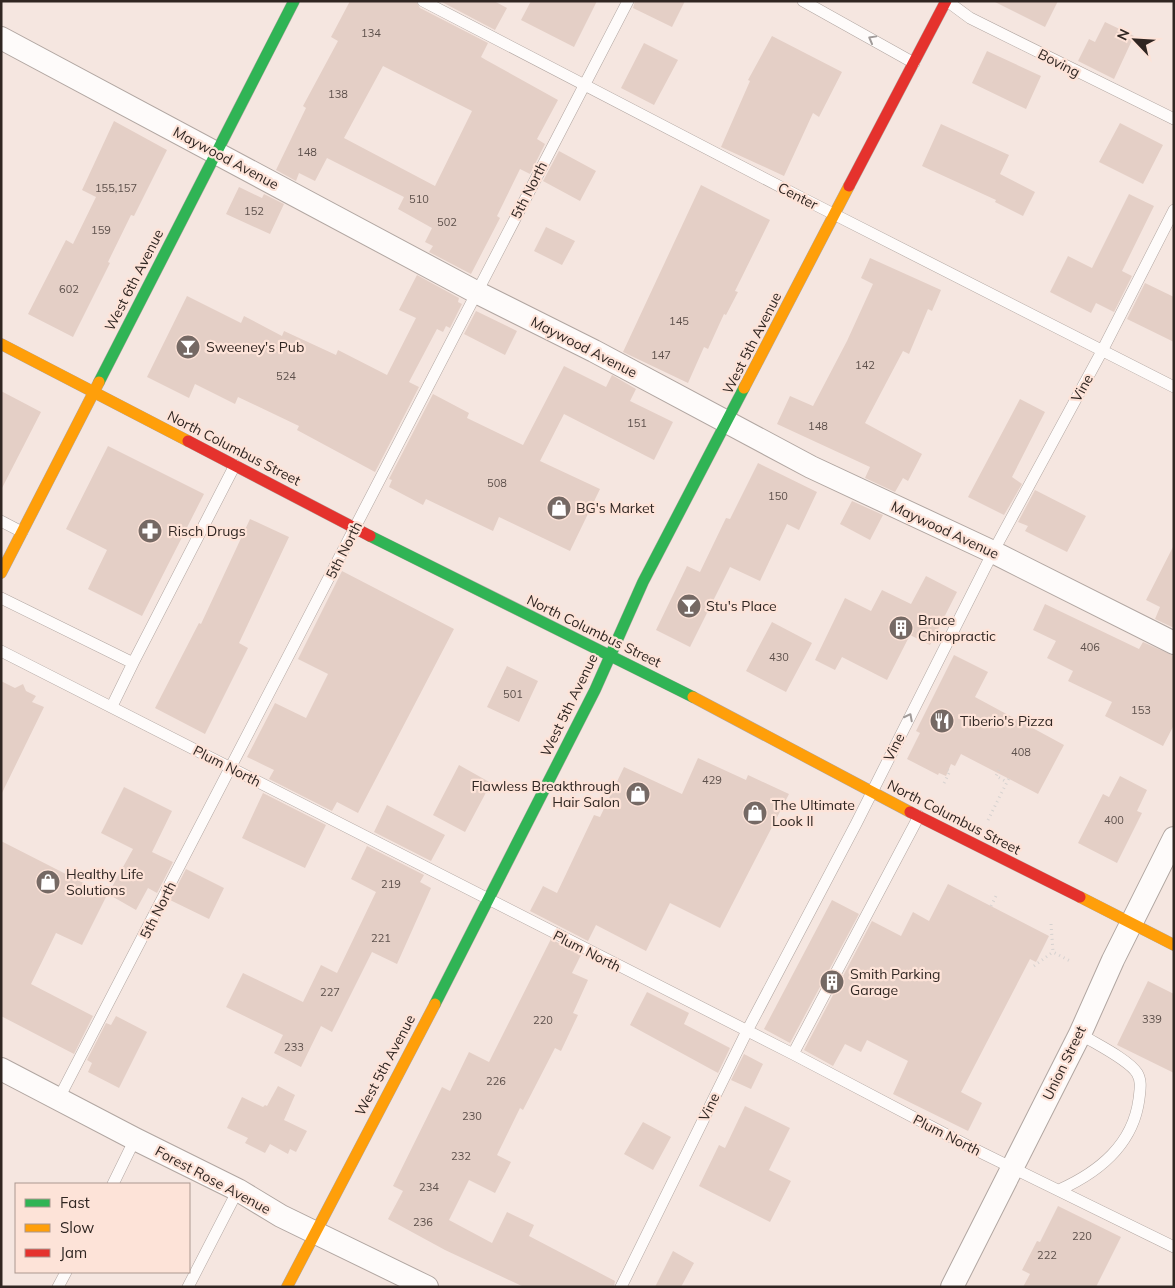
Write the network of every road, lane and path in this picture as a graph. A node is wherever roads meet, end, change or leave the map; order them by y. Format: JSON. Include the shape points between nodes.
{"nodes":[{"id":1,"x":294,"y":1,"type":"edge"},
{"id":2,"x":423,"y":1,"type":"edge"},
{"id":3,"x":628,"y":1,"type":"edge"},
{"id":4,"x":803,"y":1,"type":"edge"},
{"id":5,"x":946,"y":1,"type":"edge"},
{"id":6,"x":1,"y":38,"type":"edge"},
{"id":7,"x":914,"y":63,"type":"junction"},
{"id":8,"x":584,"y":85,"type":"junction"},
{"id":9,"x":1174,"y":119,"type":"edge"},
{"id":10,"x":216,"y":153,"type":"junction"},
{"id":11,"x":1174,"y":210,"type":"edge"},
{"id":12,"x":834,"y":214,"type":"junction"},
{"id":13,"x":476,"y":292,"type":"junction"},
{"id":14,"x":1,"y":344,"type":"edge"},
{"id":15,"x":1102,"y":351,"type":"junction"},
{"id":16,"x":1174,"y":387,"type":"edge"},
{"id":17,"x":93,"y":391,"type":"junction"},
{"id":18,"x":728,"y":423,"type":"junction"},
{"id":19,"x":235,"y":465,"type":"junction"},
{"id":20,"x":1,"y":522,"type":"edge"},
{"id":21,"x":355,"y":528,"type":"junction"},
{"id":22,"x":22,"y":532,"type":"junction"},
{"id":23,"x":993,"y":552,"type":"junction"},
{"id":24,"x":1,"y":573,"type":"edge"},
{"id":25,"x":1,"y":598,"type":"edge"},
{"id":26,"x":1174,"y":642,"type":"edge"},
{"id":27,"x":1,"y":651,"type":"edge"},
{"id":28,"x":610,"y":654,"type":"junction"},
{"id":29,"x":133,"y":663,"type":"junction"},
{"id":30,"x":112,"y":706,"type":"junction"},
{"id":31,"x":231,"y":768,"type":"junction"},
{"id":32,"x":948,"y":770,"type":"dead end"},
{"id":33,"x":1000,"y":770,"type":"dead end"},
{"id":34,"x":944,"y":783,"type":"dead end"},
{"id":35,"x":871,"y":792,"type":"junction"},
{"id":36,"x":919,"y":816,"type":"junction"},
{"id":37,"x":1174,"y":838,"type":"edge"},
{"id":38,"x":976,"y":845,"type":"junction"},
{"id":39,"x":996,"y":896,"type":"dead end"},
{"id":40,"x":489,"y":900,"type":"junction"},
{"id":41,"x":991,"y":906,"type":"dead end"},
{"id":42,"x":1051,"y":924,"type":"dead end"},
{"id":43,"x":1131,"y":924,"type":"junction"},
{"id":44,"x":1174,"y":945,"type":"edge"},
{"id":45,"x":1053,"y":952,"type":"junction"},
{"id":46,"x":1070,"y":961,"type":"dead end"},
{"id":47,"x":1034,"y":966,"type":"dead end"},
{"id":48,"x":747,"y":1031,"type":"junction"},
{"id":49,"x":1080,"y":1034,"type":"junction"},
{"id":50,"x":793,"y":1054,"type":"junction"},
{"id":51,"x":1,"y":1069,"type":"edge"},
{"id":52,"x":59,"y":1098,"type":"junction"},
{"id":53,"x":135,"y":1140,"type":"junction"},
{"id":54,"x":1013,"y":1166,"type":"junction"},
{"id":55,"x":114,"y":1183,"type":"edge"},
{"id":56,"x":238,"y":1190,"type":"junction"},
{"id":57,"x":1059,"y":1190,"type":"junction"},
{"id":58,"x":314,"y":1231,"type":"junction"},
{"id":59,"x":1174,"y":1247,"type":"edge"},
{"id":60,"x":65,"y":1273,"type":"edge"},
{"id":61,"x":58,"y":1287,"type":"edge"},
{"id":62,"x":188,"y":1287,"type":"edge"},
{"id":63,"x":287,"y":1287,"type":"edge"},
{"id":64,"x":427,"y":1287,"type":"edge"},
{"id":65,"x":621,"y":1287,"type":"edge"},
{"id":66,"x":952,"y":1287,"type":"edge"}],
"edges":[{"from":1,"to":10,"type":"street","name":"West 6th Avenue"},
{"from":2,"to":8,"type":"lane","name":"Center"},
{"from":3,"to":8,"type":"lane","name":"5th North"},
{"from":7,"to":4,"type":"lane","one_way":true},
{"from":5,"to":7,"type":"street","name":"West 5th Avenue"},
{"from":5,"to":9,"type":"lane","name":"Boving","via":[[970,18]]},
{"from":6,"to":10,"type":"street","name":"Maywood Avenue"},
{"from":7,"to":12,"type":"street","name":"West 5th Avenue"},
{"from":8,"to":12,"type":"lane","name":"Center"},
{"from":8,"to":13,"type":"lane","name":"5th North"},
{"from":10,"to":13,"type":"street","name":"Maywood Avenue"},
{"from":10,"to":17,"type":"street","name":"West 6th Avenue"},
{"from":11,"to":15,"type":"lane","name":"Vine"},
{"from":12,"to":15,"type":"lane","name":"Center"},
{"from":12,"to":18,"type":"street","name":"West 5th Avenue"},
{"from":13,"to":18,"type":"street","name":"Maywood Avenue"},
{"from":13,"to":21,"type":"lane","name":"5th North"},
{"from":14,"to":17,"type":"street","name":"North Columbus Street"},
{"from":15,"to":16,"type":"lane","name":"Center"},
{"from":15,"to":23,"type":"lane","name":"Vine"},
{"from":17,"to":19,"type":"street","name":"North Columbus Street"},
{"from":17,"to":22,"type":"street","name":"West 6th Avenue"},
{"from":18,"to":23,"type":"street","name":"Maywood Avenue","via":[[811,467]]},
{"from":18,"to":28,"type":"street","name":"West 5th Avenue","via":[[643,582]]},
{"from":19,"to":21,"type":"street","name":"North Columbus Street"},
{"from":19,"to":29,"type":"lane"},
{"from":20,"to":22,"type":"lane"},
{"from":21,"to":28,"type":"street","name":"North Columbus Street"},
{"from":21,"to":31,"type":"lane","name":"5th North"},
{"from":22,"to":24,"type":"street","name":"West 6th Avenue"},
{"from":23,"to":26,"type":"street","name":"Maywood Avenue"},
{"from":35,"to":23,"type":"lane","name":"Vine","one_way":true},
{"from":25,"to":29,"type":"lane"},
{"from":27,"to":30,"type":"lane","name":"Plum North"},
{"from":28,"to":35,"type":"street","name":"North Columbus Street"},
{"from":28,"to":40,"type":"street","name":"West 5th Avenue"},
{"from":29,"to":30,"type":"lane"},
{"from":30,"to":31,"type":"lane","name":"Plum North"},
{"from":31,"to":40,"type":"lane","name":"Plum North"},
{"from":31,"to":52,"type":"lane","name":"5th North"},
{"from":32,"to":34,"type":"path"},
{"from":33,"to":38,"type":"path","via":[[996,776],[1008,780]]},
{"from":35,"to":36,"type":"street","name":"North Columbus Street"},
{"from":35,"to":48,"type":"lane","name":"Vine"},
{"from":36,"to":38,"type":"street","name":"North Columbus Street"},
{"from":36,"to":50,"type":"lane"},
{"from":37,"to":43,"type":"street","name":"Union Street"},
{"from":38,"to":43,"type":"street","name":"North Columbus Street"},
{"from":39,"to":41,"type":"path"},
{"from":40,"to":48,"type":"lane","name":"Plum North"},
{"from":40,"to":58,"type":"street","name":"West 5th Avenue"},
{"from":42,"to":45,"type":"path"},
{"from":43,"to":44,"type":"street","name":"North Columbus Street"},
{"from":43,"to":49,"type":"street","name":"Union Street"},
{"from":45,"to":46,"type":"path"},
{"from":45,"to":47,"type":"path"},
{"from":48,"to":50,"type":"lane","name":"Plum North"},
{"from":48,"to":65,"type":"lane","name":"Vine"},
{"from":49,"to":54,"type":"street","name":"Union Street"},
{"from":49,"to":57,"type":"lane","via":[[1137,1073],[1141,1084],[1138,1109],[1128,1135],[1113,1156],[1095,1172]]},
{"from":50,"to":54,"type":"lane","name":"Plum North","via":[[974,1149]]},
{"from":51,"to":52,"type":"street","name":"Forest Rose Avenue"},
{"from":52,"to":53,"type":"street","name":"Forest Rose Avenue"},
{"from":53,"to":55,"type":"lane"},
{"from":53,"to":56,"type":"street","name":"Forest Rose Avenue"},
{"from":54,"to":57,"type":"lane","name":"Plum North"},
{"from":54,"to":66,"type":"street","name":"Union Street"},
{"from":56,"to":58,"type":"street","name":"Forest Rose Avenue"},
{"from":56,"to":62,"type":"lane"},
{"from":57,"to":59,"type":"lane","name":"Plum North"},
{"from":58,"to":63,"type":"street","name":"West 5th Avenue"},
{"from":58,"to":64,"type":"street","name":"Forest Rose Avenue"},
{"from":60,"to":61,"type":"lane"}]}
